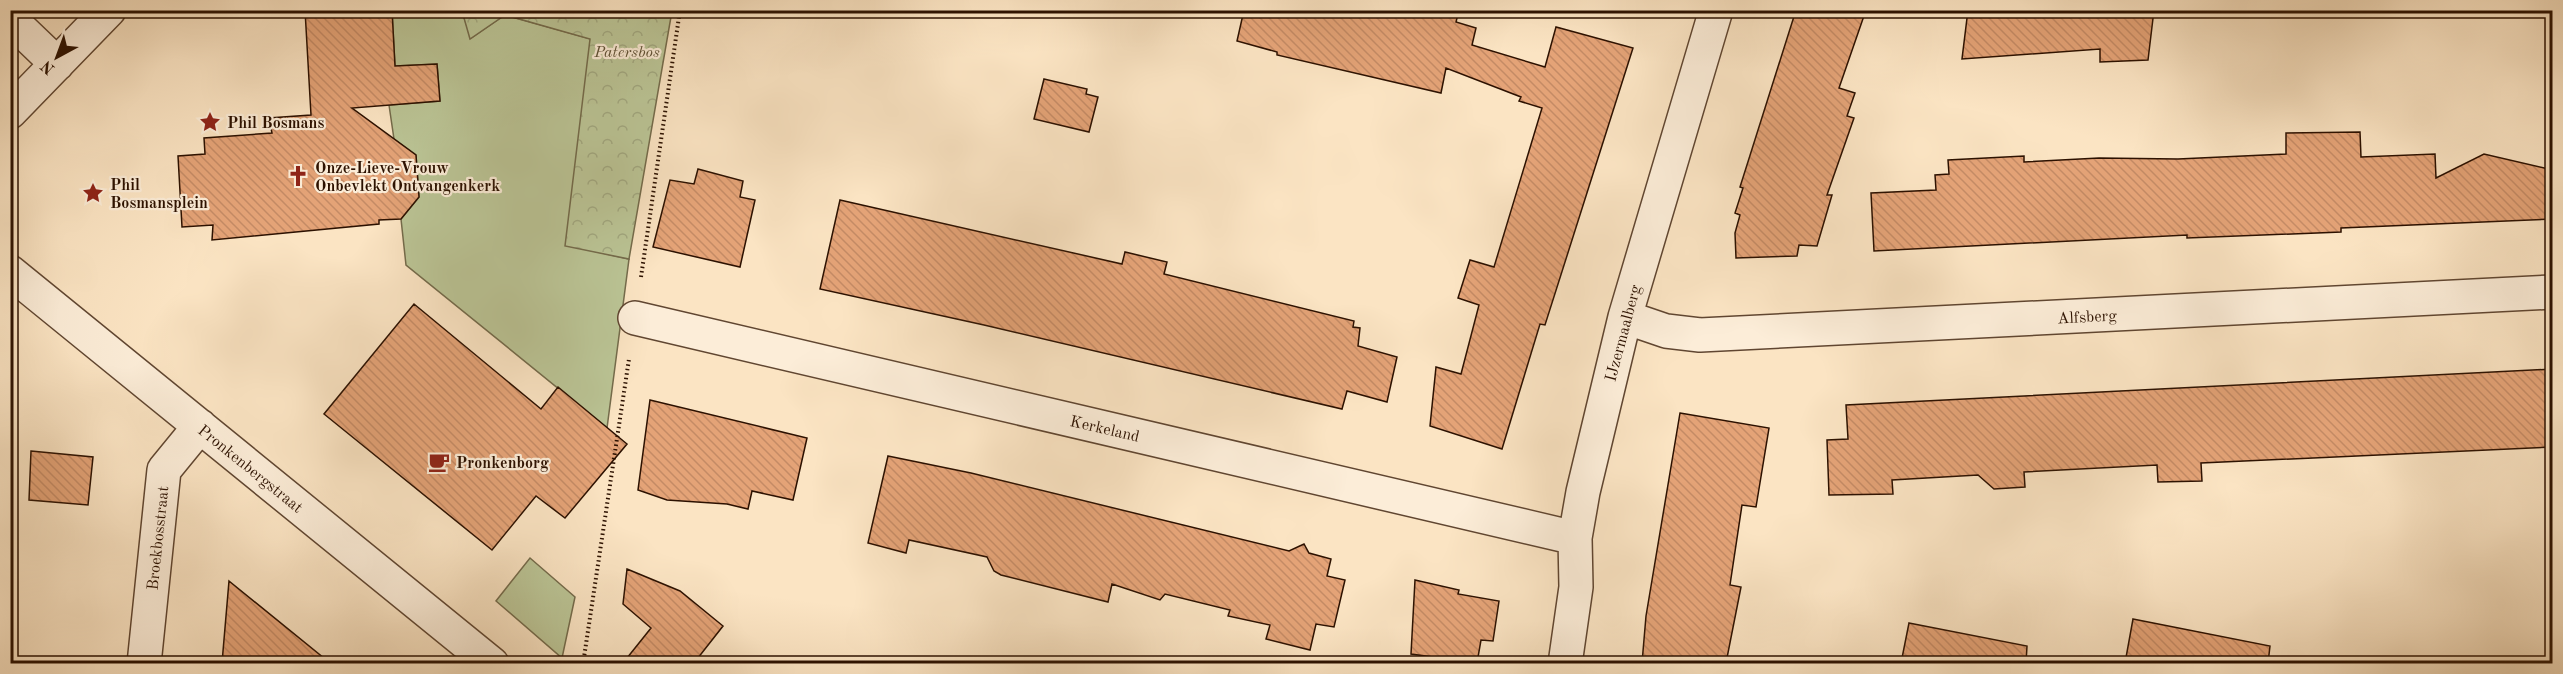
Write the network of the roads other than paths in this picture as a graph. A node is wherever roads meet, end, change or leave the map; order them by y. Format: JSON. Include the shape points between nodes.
{"nodes":[{"id":1,"x":109,"y":10,"type":"edge"},
{"id":2,"x":1716,"y":10,"type":"edge"},
{"id":3,"x":10,"y":19,"type":"edge"},
{"id":4,"x":57,"y":64,"type":"junction"},
{"id":5,"x":10,"y":112,"type":"edge"},
{"id":6,"x":10,"y":272,"type":"edge"},
{"id":7,"x":2553,"y":292,"type":"edge"},
{"id":8,"x":1624,"y":317,"type":"junction"},
{"id":9,"x":635,"y":318,"type":"dead end"},
{"id":10,"x":200,"y":426,"type":"junction"},
{"id":11,"x":1575,"y":538,"type":"junction"},
{"id":12,"x":144,"y":663,"type":"edge"},
{"id":13,"x":492,"y":663,"type":"edge"},
{"id":14,"x":1565,"y":663,"type":"edge"}],
"edges":[{"from":1,"to":4,"type":"street"},
{"from":2,"to":8,"type":"street","name":"IJzermaalberg"},
{"from":3,"to":4,"type":"street"},
{"from":4,"to":5,"type":"street"},
{"from":6,"to":10,"type":"street","name":"Pronkenbergstraat"},
{"from":7,"to":8,"type":"street","name":"Alfsberg","via":[[1700,335],[1666,331]]},
{"from":8,"to":11,"type":"street","name":"IJzermaalberg","via":[[1582,492]]},
{"from":9,"to":11,"type":"street","name":"Kerkeland"},
{"from":10,"to":12,"type":"street","name":"Broekbosstraat","via":[[164,470]]},
{"from":10,"to":13,"type":"street","name":"Pronkenbergstraat"},
{"from":11,"to":14,"type":"street","name":"IJzermaalberg","via":[[1576,587]]}]}
